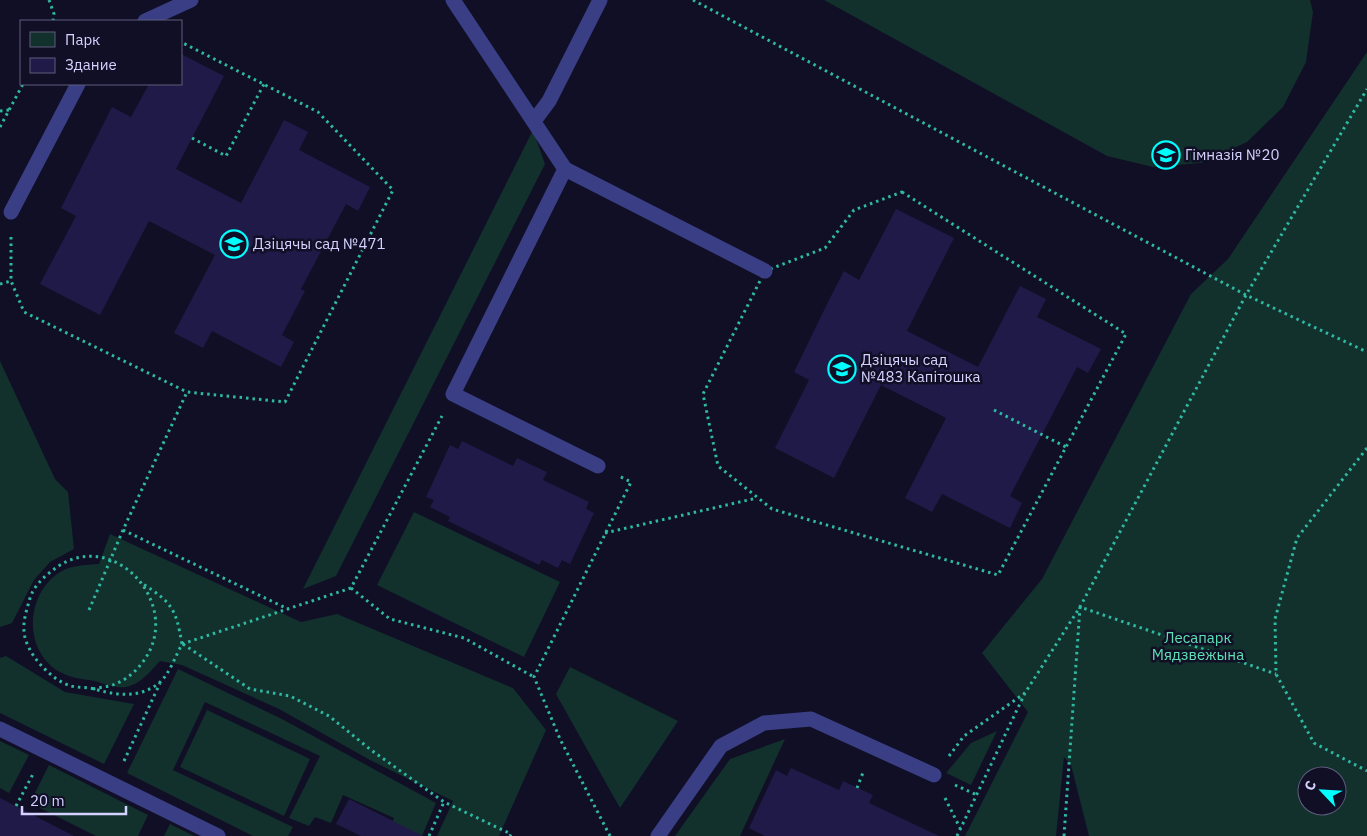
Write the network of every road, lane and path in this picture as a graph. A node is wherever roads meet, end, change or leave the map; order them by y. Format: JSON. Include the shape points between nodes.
{"nodes":[{"id":1,"x":49,"y":0,"type":"edge"},
{"id":2,"x":191,"y":0,"type":"edge"},
{"id":3,"x":453,"y":0,"type":"edge"},
{"id":4,"x":600,"y":0,"type":"edge"},
{"id":5,"x":693,"y":0,"type":"edge"},
{"id":6,"x":54,"y":20,"type":"edge"},
{"id":7,"x":147,"y":20,"type":"edge"},
{"id":8,"x":182,"y":43,"type":"edge"},
{"id":9,"x":264,"y":84,"type":"junction"},
{"id":10,"x":22,"y":85,"type":"edge"},
{"id":11,"x":77,"y":85,"type":"edge"},
{"id":12,"x":1367,"y":89,"type":"edge"},
{"id":13,"x":9,"y":110,"type":"junction"},
{"id":14,"x":0,"y":111,"type":"edge"},
{"id":15,"x":534,"y":121,"type":"junction"},
{"id":16,"x":0,"y":127,"type":"edge"},
{"id":17,"x":192,"y":138,"type":"dead end"},
{"id":18,"x":565,"y":169,"type":"junction"},
{"id":19,"x":11,"y":212,"type":"joint"},
{"id":20,"x":765,"y":271,"type":"junction"},
{"id":21,"x":11,"y":281,"type":"junction"},
{"id":22,"x":0,"y":284,"type":"edge"},
{"id":23,"x":1246,"y":295,"type":"junction"},
{"id":24,"x":1367,"y":352,"type":"edge"},
{"id":25,"x":187,"y":392,"type":"junction"},
{"id":26,"x":453,"y":394,"type":"junction"},
{"id":27,"x":994,"y":410,"type":"dead end"},
{"id":28,"x":1066,"y":447,"type":"junction"},
{"id":29,"x":1367,"y":448,"type":"edge"},
{"id":30,"x":598,"y":466,"type":"joint"},
{"id":31,"x":757,"y":498,"type":"junction"},
{"id":32,"x":123,"y":530,"type":"junction"},
{"id":33,"x":605,"y":533,"type":"junction"},
{"id":34,"x":110,"y":560,"type":"junction"},
{"id":35,"x":143,"y":584,"type":"junction"},
{"id":36,"x":351,"y":588,"type":"junction"},
{"id":37,"x":1080,"y":608,"type":"junction"},
{"id":38,"x":288,"y":609,"type":"junction"},
{"id":39,"x":89,"y":610,"type":"dead end"},
{"id":40,"x":182,"y":644,"type":"junction"},
{"id":41,"x":1276,"y":674,"type":"junction"},
{"id":42,"x":534,"y":677,"type":"junction"},
{"id":43,"x":160,"y":682,"type":"junction"},
{"id":44,"x":93,"y":689,"type":"junction"},
{"id":45,"x":1025,"y":693,"type":"junction"},
{"id":46,"x":0,"y":729,"type":"edge"},
{"id":47,"x":46,"y":752,"type":"junction"},
{"id":48,"x":120,"y":769,"type":"dead end"},
{"id":49,"x":1367,"y":771,"type":"edge"},
{"id":50,"x":934,"y":775,"type":"junction"},
{"id":51,"x":977,"y":796,"type":"junction"},
{"id":52,"x":444,"y":802,"type":"junction"},
{"id":53,"x":16,"y":806,"type":"dead end"},
{"id":54,"x":961,"y":828,"type":"junction"},
{"id":55,"x":218,"y":836,"type":"edge"},
{"id":56,"x":429,"y":836,"type":"edge"},
{"id":57,"x":510,"y":836,"type":"edge"},
{"id":58,"x":610,"y":836,"type":"edge"},
{"id":59,"x":658,"y":836,"type":"edge"},
{"id":60,"x":957,"y":836,"type":"edge"},
{"id":61,"x":1064,"y":836,"type":"edge"}],
"edges":[{"from":1,"to":6,"type":"path"},
{"from":2,"to":7,"type":"lane"},
{"from":3,"to":15,"type":"lane"},
{"from":4,"to":15,"type":"lane","via":[[549,101]]},
{"from":5,"to":23,"type":"path"},
{"from":8,"to":9,"type":"path"},
{"from":9,"to":17,"type":"path","via":[[226,156]]},
{"from":9,"to":25,"type":"path","via":[[318,112],[393,190],[285,402]]},
{"from":10,"to":13,"type":"path"},
{"from":11,"to":19,"type":"lane"},
{"from":12,"to":23,"type":"path"},
{"from":13,"to":14,"type":"path"},
{"from":13,"to":16,"type":"path"},
{"from":15,"to":18,"type":"lane"},
{"from":18,"to":20,"type":"lane"},
{"from":18,"to":26,"type":"lane"},
{"from":19,"to":21,"type":"path"},
{"from":20,"to":28,"type":"path","via":[[824,248],[854,210],[902,192],[1126,334]]},
{"from":20,"to":31,"type":"path","via":[[703,394],[718,466]]},
{"from":21,"to":22,"type":"path"},
{"from":21,"to":25,"type":"path","via":[[24,312]]},
{"from":23,"to":24,"type":"path"},
{"from":23,"to":37,"type":"path"},
{"from":25,"to":32,"type":"path"},
{"from":26,"to":30,"type":"lane"},
{"from":26,"to":36,"type":"path"},
{"from":27,"to":28,"type":"path"},
{"from":28,"to":31,"type":"path","via":[[998,575],[772,509]]},
{"from":29,"to":41,"type":"path","via":[[1297,538],[1275,619]]},
{"from":30,"to":33,"type":"path","via":[[630,482]]},
{"from":31,"to":33,"type":"path"},
{"from":32,"to":34,"type":"path"},
{"from":32,"to":38,"type":"path"},
{"from":33,"to":42,"type":"path"},
{"from":34,"to":35,"type":"path"},
{"from":34,"to":39,"type":"path"},
{"from":34,"to":44,"type":"path","via":[[85,557],[63,563],[44,576],[31,594],[25,616],[24,634],[36,660],[51,676],[71,686]]},
{"from":35,"to":40,"type":"path","via":[[165,598],[176,615]]},
{"from":35,"to":44,"type":"path","via":[[156,613],[156,635],[148,654],[134,672],[116,684]]},
{"from":36,"to":38,"type":"path"},
{"from":36,"to":42,"type":"path","via":[[390,619],[464,638]]},
{"from":37,"to":41,"type":"path"},
{"from":37,"to":45,"type":"path"},
{"from":37,"to":61,"type":"path"},
{"from":38,"to":40,"type":"path"},
{"from":40,"to":43,"type":"path"},
{"from":40,"to":52,"type":"path","via":[[250,690],[290,696],[328,716]]},
{"from":41,"to":49,"type":"path","via":[[1314,743]]},
{"from":42,"to":58,"type":"path","via":[[560,740]]},
{"from":43,"to":44,"type":"path","via":[[144,692],[127,695]]},
{"from":43,"to":48,"type":"path"},
{"from":45,"to":50,"type":"path","via":[[964,736]]},
{"from":45,"to":51,"type":"path"},
{"from":46,"to":47,"type":"lane"},
{"from":47,"to":53,"type":"path"},
{"from":47,"to":55,"type":"lane"},
{"from":50,"to":51,"type":"path"},
{"from":50,"to":54,"type":"path"},
{"from":50,"to":59,"type":"lane","via":[[811,719],[764,723],[721,746]]},
{"from":51,"to":54,"type":"path"},
{"from":52,"to":56,"type":"path"},
{"from":52,"to":57,"type":"path"},
{"from":54,"to":60,"type":"path"}]}
